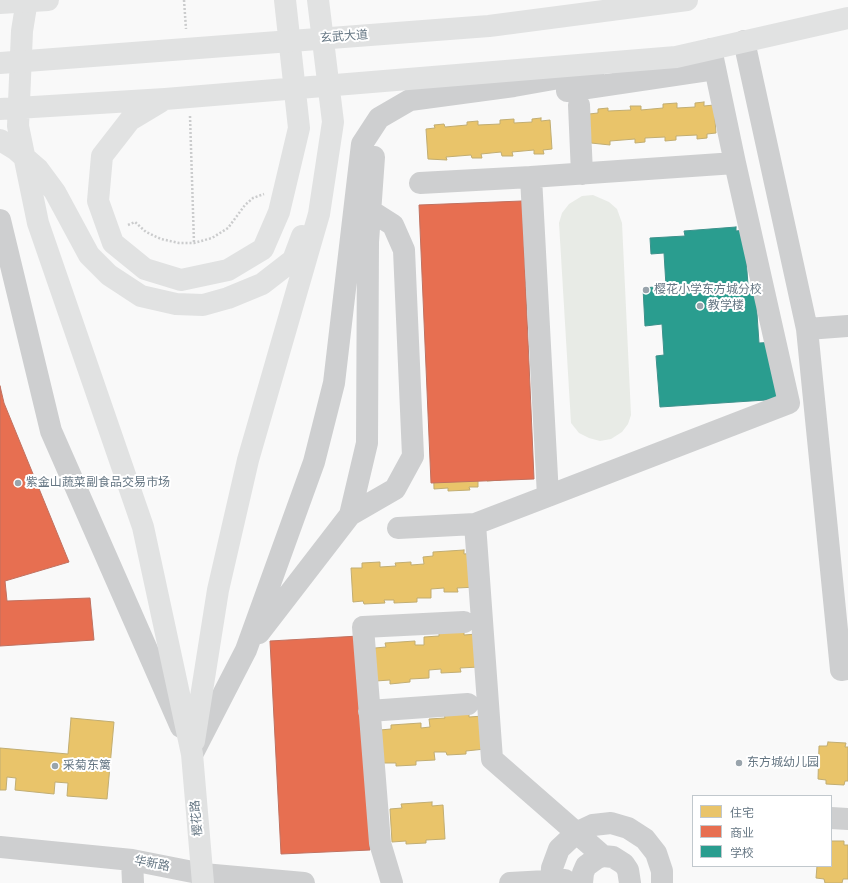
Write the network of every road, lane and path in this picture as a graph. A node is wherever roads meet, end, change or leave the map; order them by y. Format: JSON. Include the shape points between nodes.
{"nodes":[{"id":1,"x":27,"y":0,"type":"edge"},
{"id":2,"x":48,"y":0,"type":"edge"},
{"id":3,"x":285,"y":0,"type":"edge"},
{"id":4,"x":318,"y":0,"type":"edge"},
{"id":5,"x":687,"y":0,"type":"edge"},
{"id":6,"x":0,"y":3,"type":"edge"},
{"id":7,"x":848,"y":18,"type":"edge"},
{"id":8,"x":744,"y":41,"type":"junction"},
{"id":9,"x":676,"y":57,"type":"junction"},
{"id":10,"x":713,"y":59,"type":"junction"},
{"id":11,"x":0,"y":63,"type":"edge"},
{"id":12,"x":165,"y":99,"type":"junction"},
{"id":13,"x":579,"y":105,"type":"dead end"},
{"id":14,"x":189,"y":108,"type":"dead end"},
{"id":15,"x":0,"y":109,"type":"edge"},
{"id":16,"x":0,"y":140,"type":"edge"},
{"id":17,"x":735,"y":163,"type":"junction"},
{"id":18,"x":582,"y":174,"type":"junction"},
{"id":19,"x":531,"y":177,"type":"junction"},
{"id":20,"x":420,"y":183,"type":"dead end"},
{"id":21,"x":324,"y":186,"type":"junction"},
{"id":22,"x":267,"y":194,"type":"dead end"},
{"id":23,"x":368,"y":210,"type":"junction"},
{"id":24,"x":0,"y":220,"type":"edge"},
{"id":25,"x":125,"y":226,"type":"dead end"},
{"id":26,"x":194,"y":243,"type":"junction"},
{"id":27,"x":848,"y":326,"type":"edge"},
{"id":28,"x":807,"y":329,"type":"junction"},
{"id":29,"x":548,"y":496,"type":"junction"},
{"id":30,"x":350,"y":515,"type":"junction"},
{"id":31,"x":475,"y":524,"type":"junction"},
{"id":32,"x":398,"y":528,"type":"dead end"},
{"id":33,"x":464,"y":622,"type":"dead end"},
{"id":34,"x":246,"y":650,"type":"junction"},
{"id":35,"x":848,"y":669,"type":"edge"},
{"id":36,"x":468,"y":704,"type":"dead end"},
{"id":37,"x":369,"y":711,"type":"junction"},
{"id":38,"x":192,"y":754,"type":"junction"},
{"id":39,"x":832,"y":818,"type":"edge"},
{"id":40,"x":848,"y":819,"type":"edge"},
{"id":41,"x":576,"y":832,"type":"junction"},
{"id":42,"x":0,"y":847,"type":"edge"},
{"id":43,"x":602,"y":856,"type":"junction"},
{"id":44,"x":132,"y":860,"type":"junction"},
{"id":45,"x":203,"y":879,"type":"edge"},
{"id":46,"x":582,"y":881,"type":"edge"},
{"id":47,"x":542,"y":882,"type":"edge"},
{"id":48,"x":133,"y":883,"type":"edge"},
{"id":49,"x":304,"y":883,"type":"edge"},
{"id":50,"x":392,"y":883,"type":"edge"},
{"id":51,"x":510,"y":883,"type":"edge"},
{"id":52,"x":630,"y":883,"type":"edge"},
{"id":53,"x":662,"y":883,"type":"edge"}],
"edges":[{"from":1,"to":38,"type":"main road","via":[[22,31],[18,126],[38,223],[143,527]]},
{"from":2,"to":6,"type":"main road"},
{"from":3,"to":12,"type":"main road","via":[[299,128],[279,212],[263,249],[228,270],[181,280],[145,269],[113,243],[98,202],[102,156],[130,120]]},
{"from":4,"to":21,"type":"main road","via":[[333,122]]},
{"from":5,"to":11,"type":"main road","name":"玄武大道","via":[[489,26]]},
{"from":7,"to":8,"type":"main road"},
{"from":8,"to":10,"type":"main road"},
{"from":8,"to":28,"type":"street"},
{"from":9,"to":10,"type":"main road"},
{"from":9,"to":12,"type":"main road"},
{"from":9,"to":34,"type":"street","via":[[514,86],[410,100],[379,118],[362,144],[332,390],[314,462]]},
{"from":10,"to":17,"type":"street"},
{"from":10,"to":23,"type":"street","via":[[413,115],[392,126],[375,152]]},
{"from":12,"to":15,"type":"main road"},
{"from":13,"to":18,"type":"street"},
{"from":14,"to":26,"type":"path"},
{"from":16,"to":21,"type":"main road","via":[[38,169],[55,192],[89,255],[108,275],[141,296],[176,304],[203,305],[262,284],[292,260]]},
{"from":17,"to":18,"type":"street"},
{"from":17,"to":29,"type":"street","via":[[789,402]]},
{"from":18,"to":19,"type":"street"},
{"from":19,"to":20,"type":"street"},
{"from":19,"to":29,"type":"street"},
{"from":21,"to":38,"type":"main road","via":[[319,214],[248,460],[218,590]]},
{"from":22,"to":26,"type":"path","via":[[252,198],[228,228],[212,238]]},
{"from":23,"to":30,"type":"street","via":[[367,443]]},
{"from":23,"to":30,"type":"street","via":[[393,225],[404,250],[413,456],[395,489]]},
{"from":24,"to":38,"type":"street","via":[[51,432]]},
{"from":25,"to":26,"type":"path","via":[[135,222],[146,232],[161,239]]},
{"from":27,"to":28,"type":"street"},
{"from":28,"to":35,"type":"street","via":[[841,670]]},
{"from":29,"to":31,"type":"street"},
{"from":30,"to":34,"type":"street"},
{"from":31,"to":32,"type":"street"},
{"from":31,"to":41,"type":"street","via":[[492,760]]},
{"from":33,"to":37,"type":"street","via":[[363,627]]},
{"from":34,"to":38,"type":"street"},
{"from":36,"to":37,"type":"street"},
{"from":37,"to":50,"type":"street","via":[[380,843]]},
{"from":38,"to":45,"type":"main road","name":"樱花路"},
{"from":39,"to":40,"type":"street"},
{"from":41,"to":43,"type":"street"},
{"from":41,"to":47,"type":"street","via":[[559,849],[552,868]]},
{"from":41,"to":53,"type":"street","via":[[592,825],[611,823],[628,828],[645,838],[656,853],[662,871]]},
{"from":42,"to":44,"type":"street","name":"华新路"},
{"from":43,"to":46,"type":"street","via":[[586,866]]},
{"from":43,"to":52,"type":"street","via":[[613,857],[624,864],[628,870]]},
{"from":44,"to":45,"type":"street","name":"华新路"},
{"from":44,"to":48,"type":"street"},
{"from":45,"to":49,"type":"street","name":"华新路"},
{"from":46,"to":47,"type":"street"},
{"from":47,"to":51,"type":"street"}]}
